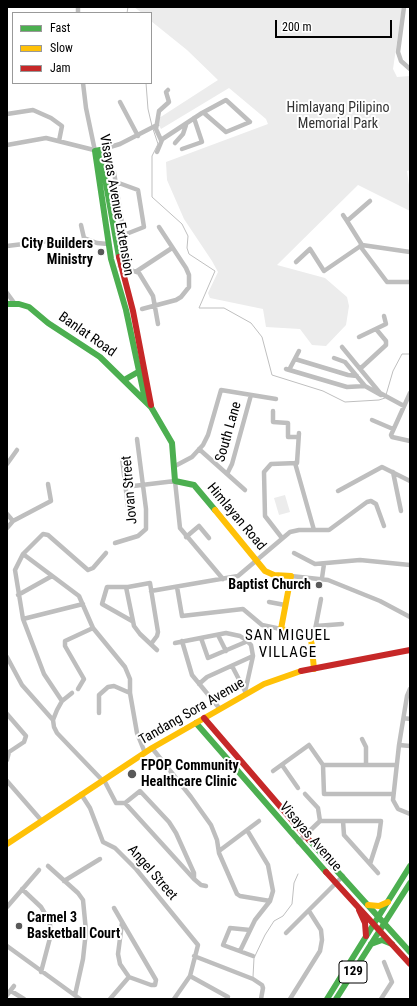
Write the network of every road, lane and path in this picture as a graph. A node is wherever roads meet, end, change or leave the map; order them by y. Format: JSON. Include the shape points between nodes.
{"nodes":[{"id":1,"x":404,"y":7,"type":"edge"},
{"id":2,"x":410,"y":69,"type":"edge"},
{"id":3,"x":83,"y":84,"type":"edge"},
{"id":4,"x":168,"y":90,"type":"dead end"},
{"id":5,"x":120,"y":102,"type":"dead end"},
{"id":6,"x":204,"y":113,"type":"junction"},
{"id":7,"x":7,"y":114,"type":"edge"},
{"id":8,"x":194,"y":118,"type":"junction"},
{"id":9,"x":186,"y":124,"type":"junction"},
{"id":10,"x":154,"y":128,"type":"junction"},
{"id":11,"x":138,"y":136,"type":"junction"},
{"id":12,"x":162,"y":140,"type":"junction"},
{"id":13,"x":59,"y":141,"type":"junction"},
{"id":14,"x":175,"y":143,"type":"dead end"},
{"id":15,"x":7,"y":145,"type":"edge"},
{"id":16,"x":182,"y":149,"type":"dead end"},
{"id":17,"x":96,"y":150,"type":"junction"},
{"id":18,"x":157,"y":152,"type":"dead end"},
{"id":19,"x":114,"y":172,"type":"dead end"},
{"id":20,"x":116,"y":182,"type":"junction"},
{"id":21,"x":370,"y":200,"type":"dead end"},
{"id":22,"x":343,"y":215,"type":"dead end"},
{"id":23,"x":114,"y":218,"type":"junction"},
{"id":24,"x":106,"y":219,"type":"junction"},
{"id":25,"x":347,"y":221,"type":"junction"},
{"id":26,"x":81,"y":225,"type":"dead end"},
{"id":27,"x":159,"y":227,"type":"dead end"},
{"id":28,"x":124,"y":236,"type":"junction"},
{"id":29,"x":116,"y":238,"type":"junction"},
{"id":30,"x":48,"y":241,"type":"dead end"},
{"id":31,"x":108,"y":244,"type":"junction"},
{"id":32,"x":361,"y":245,"type":"junction"},
{"id":33,"x":7,"y":246,"type":"edge"},
{"id":34,"x":172,"y":248,"type":"junction"},
{"id":35,"x":410,"y":252,"type":"edge"},
{"id":36,"x":296,"y":262,"type":"dead end"},
{"id":37,"x":120,"y":266,"type":"junction"},
{"id":38,"x":138,"y":271,"type":"junction"},
{"id":39,"x":410,"y":282,"type":"edge"},
{"id":40,"x":7,"y":294,"type":"edge"},
{"id":41,"x":7,"y":304,"type":"edge"},
{"id":42,"x":15,"y":304,"type":"junction"},
{"id":43,"x":155,"y":306,"type":"junction"},
{"id":44,"x":142,"y":309,"type":"dead end"},
{"id":45,"x":384,"y":316,"type":"dead end"},
{"id":46,"x":158,"y":324,"type":"dead end"},
{"id":47,"x":376,"y":329,"type":"junction"},
{"id":48,"x":359,"y":337,"type":"dead end"},
{"id":49,"x":342,"y":347,"type":"dead end"},
{"id":50,"x":299,"y":351,"type":"dead end"},
{"id":51,"x":334,"y":358,"type":"dead end"},
{"id":52,"x":295,"y":359,"type":"junction"},
{"id":53,"x":362,"y":368,"type":"junction"},
{"id":54,"x":138,"y":372,"type":"junction"},
{"id":55,"x":357,"y":376,"type":"junction"},
{"id":56,"x":124,"y":380,"type":"junction"},
{"id":57,"x":365,"y":386,"type":"junction"},
{"id":58,"x":410,"y":392,"type":"edge"},
{"id":59,"x":251,"y":395,"type":"junction"},
{"id":60,"x":385,"y":397,"type":"junction"},
{"id":61,"x":276,"y":399,"type":"dead end"},
{"id":62,"x":146,"y":400,"type":"junction"},
{"id":63,"x":404,"y":406,"type":"junction"},
{"id":64,"x":151,"y":407,"type":"junction"},
{"id":65,"x":274,"y":411,"type":"dead end"},
{"id":66,"x":372,"y":420,"type":"dead end"},
{"id":67,"x":394,"y":430,"type":"junction"},
{"id":68,"x":137,"y":439,"type":"dead end"},
{"id":69,"x":410,"y":441,"type":"edge"},
{"id":70,"x":199,"y":449,"type":"junction"},
{"id":71,"x":17,"y":450,"type":"dead end"},
{"id":72,"x":122,"y":458,"type":"dead end"},
{"id":73,"x":296,"y":463,"type":"junction"},
{"id":74,"x":7,"y":464,"type":"edge"},
{"id":75,"x":175,"y":466,"type":"junction"},
{"id":76,"x":393,"y":472,"type":"junction"},
{"id":77,"x":227,"y":474,"type":"junction"},
{"id":78,"x":175,"y":481,"type":"junction"},
{"id":79,"x":410,"y":481,"type":"edge"},
{"id":80,"x":48,"y":484,"type":"dead end"},
{"id":81,"x":143,"y":484,"type":"junction"},
{"id":82,"x":125,"y":487,"type":"junction"},
{"id":83,"x":245,"y":490,"type":"dead end"},
{"id":84,"x":338,"y":491,"type":"dead end"},
{"id":85,"x":128,"y":507,"type":"dead end"},
{"id":86,"x":401,"y":511,"type":"dead end"},
{"id":87,"x":7,"y":514,"type":"edge"},
{"id":88,"x":13,"y":521,"type":"junction"},
{"id":89,"x":384,"y":526,"type":"dead end"},
{"id":90,"x":7,"y":528,"type":"edge"},
{"id":91,"x":314,"y":530,"type":"junction"},
{"id":92,"x":186,"y":537,"type":"junction"},
{"id":93,"x":209,"y":538,"type":"dead end"},
{"id":94,"x":282,"y":538,"type":"junction"},
{"id":95,"x":115,"y":543,"type":"dead end"},
{"id":96,"x":106,"y":553,"type":"dead end"},
{"id":97,"x":294,"y":553,"type":"dead end"},
{"id":98,"x":23,"y":554,"type":"junction"},
{"id":99,"x":256,"y":561,"type":"junction"},
{"id":100,"x":410,"y":565,"type":"edge"},
{"id":101,"x":324,"y":566,"type":"junction"},
{"id":102,"x":52,"y":576,"type":"junction"},
{"id":103,"x":290,"y":576,"type":"junction"},
{"id":104,"x":323,"y":578,"type":"junction"},
{"id":105,"x":223,"y":579,"type":"junction"},
{"id":106,"x":126,"y":587,"type":"junction"},
{"id":107,"x":177,"y":587,"type":"junction"},
{"id":108,"x":151,"y":591,"type":"junction"},
{"id":109,"x":18,"y":595,"type":"junction"},
{"id":110,"x":321,"y":599,"type":"dead end"},
{"id":111,"x":268,"y":602,"type":"dead end"},
{"id":112,"x":83,"y":604,"type":"junction"},
{"id":113,"x":285,"y":605,"type":"junction"},
{"id":114,"x":410,"y":617,"type":"edge"},
{"id":115,"x":23,"y":619,"type":"junction"},
{"id":116,"x":132,"y":622,"type":"junction"},
{"id":117,"x":342,"y":624,"type":"dead end"},
{"id":118,"x":316,"y":626,"type":"junction"},
{"id":119,"x":93,"y":628,"type":"junction"},
{"id":120,"x":281,"y":629,"type":"junction"},
{"id":121,"x":218,"y":635,"type":"junction"},
{"id":122,"x":201,"y":638,"type":"junction"},
{"id":123,"x":311,"y":638,"type":"junction"},
{"id":124,"x":248,"y":641,"type":"junction"},
{"id":125,"x":182,"y":642,"type":"junction"},
{"id":126,"x":175,"y":643,"type":"dead end"},
{"id":127,"x":151,"y":644,"type":"junction"},
{"id":128,"x":157,"y":650,"type":"dead end"},
{"id":129,"x":410,"y":650,"type":"edge"},
{"id":130,"x":226,"y":651,"type":"junction"},
{"id":131,"x":253,"y":656,"type":"junction"},
{"id":132,"x":7,"y":657,"type":"edge"},
{"id":133,"x":232,"y":666,"type":"junction"},
{"id":134,"x":314,"y":669,"type":"junction"},
{"id":135,"x":199,"y":684,"type":"junction"},
{"id":136,"x":78,"y":689,"type":"dead end"},
{"id":137,"x":410,"y":689,"type":"edge"},
{"id":138,"x":72,"y":693,"type":"dead end"},
{"id":139,"x":130,"y":693,"type":"junction"},
{"id":140,"x":246,"y":693,"type":"junction"},
{"id":141,"x":62,"y":701,"type":"junction"},
{"id":142,"x":220,"y":709,"type":"junction"},
{"id":143,"x":99,"y":713,"type":"dead end"},
{"id":144,"x":7,"y":714,"type":"edge"},
{"id":145,"x":204,"y":718,"type":"junction"},
{"id":146,"x":404,"y":718,"type":"junction"},
{"id":147,"x":410,"y":719,"type":"edge"},
{"id":148,"x":53,"y":720,"type":"junction"},
{"id":149,"x":196,"y":723,"type":"junction"},
{"id":150,"x":362,"y":739,"type":"dead end"},
{"id":151,"x":398,"y":745,"type":"junction"},
{"id":152,"x":410,"y":746,"type":"edge"},
{"id":153,"x":152,"y":748,"type":"junction"},
{"id":154,"x":145,"y":753,"type":"junction"},
{"id":155,"x":7,"y":757,"type":"edge"},
{"id":156,"x":282,"y":765,"type":"junction"},
{"id":157,"x":323,"y":765,"type":"junction"},
{"id":158,"x":366,"y":765,"type":"junction"},
{"id":159,"x":396,"y":766,"type":"junction"},
{"id":160,"x":273,"y":771,"type":"dead end"},
{"id":161,"x":254,"y":778,"type":"junction"},
{"id":162,"x":105,"y":779,"type":"junction"},
{"id":163,"x":7,"y":781,"type":"edge"},
{"id":164,"x":248,"y":784,"type":"junction"},
{"id":165,"x":298,"y":788,"type":"dead end"},
{"id":166,"x":81,"y":794,"type":"junction"},
{"id":167,"x":305,"y":794,"type":"dead end"},
{"id":168,"x":393,"y":794,"type":"junction"},
{"id":169,"x":125,"y":802,"type":"junction"},
{"id":170,"x":410,"y":814,"type":"edge"},
{"id":171,"x":41,"y":820,"type":"junction"},
{"id":172,"x":259,"y":821,"type":"dead end"},
{"id":173,"x":320,"y":821,"type":"junction"},
{"id":174,"x":342,"y":821,"type":"junction"},
{"id":175,"x":247,"y":830,"type":"junction"},
{"id":176,"x":305,"y":836,"type":"junction"},
{"id":177,"x":298,"y":842,"type":"junction"},
{"id":178,"x":7,"y":844,"type":"edge"},
{"id":179,"x":219,"y":850,"type":"junction"},
{"id":180,"x":100,"y":859,"type":"dead end"},
{"id":181,"x":370,"y":864,"type":"junction"},
{"id":182,"x":48,"y":866,"type":"dead end"},
{"id":183,"x":410,"y":866,"type":"edge"},
{"id":184,"x":39,"y":870,"type":"dead end"},
{"id":185,"x":378,"y":873,"type":"dead end"},
{"id":186,"x":343,"y":876,"type":"junction"},
{"id":187,"x":194,"y":879,"type":"junction"},
{"id":188,"x":64,"y":880,"type":"junction"},
{"id":189,"x":410,"y":883,"type":"edge"},
{"id":190,"x":335,"y":884,"type":"junction"},
{"id":191,"x":206,"y":886,"type":"dead end"},
{"id":192,"x":22,"y":889,"type":"junction"},
{"id":193,"x":389,"y":900,"type":"junction"},
{"id":194,"x":270,"y":901,"type":"junction"},
{"id":195,"x":368,"y":905,"type":"junction"},
{"id":196,"x":7,"y":907,"type":"edge"},
{"id":197,"x":114,"y":908,"type":"dead end"},
{"id":198,"x":309,"y":910,"type":"junction"},
{"id":199,"x":359,"y":910,"type":"junction"},
{"id":200,"x":379,"y":917,"type":"junction"},
{"id":201,"x":122,"y":923,"type":"junction"},
{"id":202,"x":385,"y":923,"type":"junction"},
{"id":203,"x":374,"y":925,"type":"junction"},
{"id":204,"x":250,"y":930,"type":"junction"},
{"id":205,"x":380,"y":931,"type":"junction"},
{"id":206,"x":286,"y":933,"type":"dead end"},
{"id":207,"x":365,"y":939,"type":"junction"},
{"id":208,"x":370,"y":944,"type":"junction"},
{"id":209,"x":392,"y":944,"type":"junction"},
{"id":210,"x":7,"y":946,"type":"edge"},
{"id":211,"x":240,"y":951,"type":"junction"},
{"id":212,"x":410,"y":952,"type":"edge"},
{"id":213,"x":194,"y":956,"type":"junction"},
{"id":214,"x":253,"y":956,"type":"dead end"},
{"id":215,"x":384,"y":962,"type":"dead end"},
{"id":216,"x":410,"y":964,"type":"edge"},
{"id":217,"x":41,"y":972,"type":"junction"},
{"id":218,"x":190,"y":976,"type":"junction"},
{"id":219,"x":129,"y":977,"type":"junction"},
{"id":220,"x":14,"y":986,"type":"dead end"},
{"id":221,"x":11,"y":991,"type":"junction"},
{"id":222,"x":75,"y":995,"type":"junction"},
{"id":223,"x":7,"y":996,"type":"edge"},
{"id":224,"x":228,"y":997,"type":"dead end"},
{"id":225,"x":24,"y":999,"type":"edge"},
{"id":226,"x":80,"y":999,"type":"edge"},
{"id":227,"x":110,"y":999,"type":"edge"},
{"id":228,"x":174,"y":999,"type":"edge"},
{"id":229,"x":260,"y":999,"type":"edge"},
{"id":230,"x":290,"y":999,"type":"edge"},
{"id":231,"x":327,"y":999,"type":"edge"},
{"id":232,"x":336,"y":999,"type":"edge"},
{"id":233,"x":381,"y":999,"type":"edge"}],
"edges":[{"from":1,"to":2,"type":"street","via":[[398,52],[401,61]]},
{"from":3,"to":17,"type":"street","name":"Visayas Avenue Extension"},
{"from":4,"to":10,"type":"street","via":[[166,92],[170,102],[159,111]]},
{"from":5,"to":11,"type":"street"},
{"from":6,"to":6,"type":"street","via":[[226,100],[250,122],[226,132]]},
{"from":6,"to":8,"type":"street"},
{"from":7,"to":13,"type":"street","via":[[33,110],[51,118],[62,126]]},
{"from":8,"to":9,"type":"street"},
{"from":8,"to":16,"type":"street","via":[[202,142]]},
{"from":9,"to":12,"type":"street"},
{"from":9,"to":14,"type":"street","via":[[183,134]]},
{"from":10,"to":11,"type":"street"},
{"from":10,"to":12,"type":"street"},
{"from":11,"to":17,"type":"street"},
{"from":12,"to":18,"type":"street"},
{"from":13,"to":15,"type":"street","via":[[43,138]]},
{"from":13,"to":17,"type":"street"},
{"from":17,"to":23,"type":"main road","name":"Visayas Avenue Extension"},
{"from":17,"to":24,"type":"main road","name":"Visayas Avenue Extension"},
{"from":19,"to":20,"type":"street"},
{"from":20,"to":28,"type":"street"},
{"from":20,"to":28,"type":"street","via":[[134,188],[140,194],[144,227]]},
{"from":21,"to":25,"type":"street"},
{"from":22,"to":25,"type":"street"},
{"from":23,"to":24,"type":"main road"},
{"from":23,"to":29,"type":"main road","name":"Visayas Avenue Extension"},
{"from":24,"to":31,"type":"main road","name":"Visayas Avenue Extension"},
{"from":25,"to":32,"type":"street"},
{"from":26,"to":31,"type":"street","via":[[84,238]]},
{"from":27,"to":34,"type":"street"},
{"from":28,"to":29,"type":"street"},
{"from":29,"to":37,"type":"main road","name":"Visayas Avenue Extension"},
{"from":30,"to":33,"type":"street"},
{"from":31,"to":54,"type":"main road","name":"Visayas Avenue Extension","via":[[135,350]]},
{"from":32,"to":35,"type":"street"},
{"from":32,"to":36,"type":"street","via":[[326,271],[310,249]]},
{"from":32,"to":39,"type":"street","via":[[387,282]]},
{"from":34,"to":38,"type":"street"},
{"from":34,"to":43,"type":"street","via":[[189,275],[188,287],[176,300]]},
{"from":37,"to":38,"type":"street"},
{"from":37,"to":64,"type":"main road","name":"Visayas Avenue Extension","via":[[135,317]]},
{"from":38,"to":43,"type":"street","via":[[152,293]]},
{"from":40,"to":42,"type":"street"},
{"from":41,"to":42,"type":"main road","name":"Banlat Road"},
{"from":42,"to":56,"type":"main road","name":"Banlat Road","via":[[32,309],[48,323],[106,362]]},
{"from":43,"to":44,"type":"street"},
{"from":43,"to":46,"type":"street"},
{"from":45,"to":47,"type":"street","via":[[386,324]]},
{"from":47,"to":48,"type":"street"},
{"from":47,"to":53,"type":"street","via":[[387,343]]},
{"from":49,"to":53,"type":"street"},
{"from":50,"to":52,"type":"street"},
{"from":51,"to":55,"type":"street","via":[[345,362]]},
{"from":52,"to":55,"type":"street"},
{"from":52,"to":57,"type":"street","via":[[288,369],[347,387]]},
{"from":53,"to":60,"type":"street"},
{"from":54,"to":56,"type":"main road"},
{"from":54,"to":62,"type":"main road","name":"Visayas Avenue Extension"},
{"from":55,"to":57,"type":"street"},
{"from":56,"to":62,"type":"main road","name":"Banlat Road"},
{"from":57,"to":60,"type":"street"},
{"from":58,"to":63,"type":"street"},
{"from":59,"to":61,"type":"street"},
{"from":59,"to":70,"type":"street","via":[[220,390],[208,435]]},
{"from":59,"to":77,"type":"street","name":"South Lane"},
{"from":60,"to":63,"type":"street"},
{"from":62,"to":64,"type":"main road"},
{"from":63,"to":67,"type":"street"},
{"from":64,"to":75,"type":"main road","via":[[172,443]]},
{"from":65,"to":73,"type":"street","via":[[273,422],[288,423],[288,437],[298,435]]},
{"from":66,"to":67,"type":"street"},
{"from":67,"to":69,"type":"street","via":[[392,437]]},
{"from":68,"to":81,"type":"street","name":"Jovan Street"},
{"from":70,"to":75,"type":"street","via":[[187,460]]},
{"from":70,"to":77,"type":"street"},
{"from":71,"to":74,"type":"street"},
{"from":72,"to":82,"type":"street"},
{"from":73,"to":91,"type":"street"},
{"from":73,"to":94,"type":"street","via":[[271,464],[264,472],[265,516]]},
{"from":75,"to":78,"type":"main road"},
{"from":76,"to":79,"type":"street"},
{"from":76,"to":84,"type":"street","via":[[382,467]]},
{"from":76,"to":86,"type":"street"},
{"from":77,"to":83,"type":"street"},
{"from":78,"to":81,"type":"street"},
{"from":78,"to":92,"type":"street","via":[[179,525]]},
{"from":78,"to":99,"type":"main road","name":"Himlayan Road","via":[[194,486]]},
{"from":80,"to":88,"type":"street","via":[[51,501]]},
{"from":81,"to":82,"type":"street"},
{"from":81,"to":95,"type":"street","name":"Jovan Street","via":[[146,529],[138,536]]},
{"from":82,"to":85,"type":"street"},
{"from":87,"to":88,"type":"street"},
{"from":88,"to":90,"type":"street"},
{"from":89,"to":91,"type":"street","via":[[376,504],[371,501],[361,505],[329,530]]},
{"from":91,"to":94,"type":"street","via":[[294,531]]},
{"from":92,"to":93,"type":"street","via":[[199,526]]},
{"from":92,"to":105,"type":"street"},
{"from":94,"to":99,"type":"street"},
{"from":96,"to":98,"type":"street","via":[[88,570],[43,534]]},
{"from":97,"to":101,"type":"street","via":[[313,564]]},
{"from":98,"to":102,"type":"street"},
{"from":98,"to":109,"type":"street","via":[[15,570]]},
{"from":99,"to":103,"type":"main road","name":"Himlayan Road","via":[[269,573]]},
{"from":99,"to":105,"type":"street","via":[[242,574]]},
{"from":100,"to":101,"type":"street","via":[[360,560]]},
{"from":101,"to":104,"type":"street"},
{"from":102,"to":109,"type":"street"},
{"from":102,"to":112,"type":"street","via":[[79,596]]},
{"from":103,"to":104,"type":"street"},
{"from":103,"to":113,"type":"main road"},
{"from":104,"to":114,"type":"street","via":[[380,601]]},
{"from":105,"to":107,"type":"street"},
{"from":106,"to":108,"type":"street","via":[[150,583]]},
{"from":106,"to":116,"type":"street"},
{"from":106,"to":116,"type":"street","via":[[107,587],[102,604]]},
{"from":107,"to":108,"type":"street"},
{"from":107,"to":120,"type":"street","via":[[182,616],[243,609],[262,625]]},
{"from":108,"to":127,"type":"street","via":[[158,634]]},
{"from":109,"to":115,"type":"street"},
{"from":110,"to":118,"type":"street"},
{"from":111,"to":113,"type":"street"},
{"from":112,"to":115,"type":"street"},
{"from":112,"to":119,"type":"street"},
{"from":113,"to":120,"type":"main road"},
{"from":115,"to":141,"type":"street","via":[[44,674]]},
{"from":116,"to":127,"type":"street"},
{"from":117,"to":118,"type":"street"},
{"from":118,"to":123,"type":"street"},
{"from":119,"to":136,"type":"street","via":[[65,641],[65,646],[84,679]]},
{"from":119,"to":139,"type":"street","via":[[125,667],[130,679]]},
{"from":120,"to":123,"type":"main road"},
{"from":121,"to":122,"type":"street"},
{"from":121,"to":124,"type":"street","via":[[234,634]]},
{"from":121,"to":130,"type":"street"},
{"from":122,"to":125,"type":"street"},
{"from":122,"to":130,"type":"street","via":[[208,658]]},
{"from":123,"to":134,"type":"main road"},
{"from":124,"to":130,"type":"street"},
{"from":124,"to":131,"type":"street","via":[[253,649]]},
{"from":125,"to":126,"type":"street"},
{"from":125,"to":135,"type":"street","via":[[190,672]]},
{"from":127,"to":128,"type":"street"},
{"from":129,"to":134,"type":"main road","name":"Tandang Sora Avenue"},
{"from":131,"to":133,"type":"street"},
{"from":131,"to":140,"type":"street"},
{"from":132,"to":148,"type":"street","via":[[22,685]]},
{"from":133,"to":135,"type":"street","via":[[207,677]]},
{"from":133,"to":140,"type":"street"},
{"from":134,"to":140,"type":"main road","name":"Tandang Sora Avenue","via":[[280,677]]},
{"from":135,"to":142,"type":"street"},
{"from":137,"to":146,"type":"street"},
{"from":138,"to":141,"type":"street"},
{"from":139,"to":143,"type":"street","via":[[114,686],[108,687],[100,695]]},
{"from":139,"to":154,"type":"street","via":[[137,733]]},
{"from":140,"to":142,"type":"main road","name":"Tandang Sora Avenue"},
{"from":141,"to":148,"type":"street"},
{"from":142,"to":145,"type":"main road","name":"Tandang Sora Avenue"},
{"from":144,"to":155,"type":"street","via":[[26,736],[24,742]]},
{"from":145,"to":149,"type":"main road","name":"Tandang Sora Avenue"},
{"from":145,"to":161,"type":"main road","name":"Visayas Avenue"},
{"from":146,"to":147,"type":"street"},
{"from":146,"to":151,"type":"street"},
{"from":148,"to":162,"type":"street","via":[[57,733]]},
{"from":149,"to":153,"type":"main road","name":"Tandang Sora Avenue"},
{"from":149,"to":164,"type":"main road","name":"Visayas Avenue"},
{"from":150,"to":158,"type":"street","via":[[366,747]]},
{"from":151,"to":152,"type":"street"},
{"from":151,"to":159,"type":"street"},
{"from":153,"to":154,"type":"main road","name":"Tandang Sora Avenue"},
{"from":153,"to":179,"type":"street","via":[[201,810],[215,835]]},
{"from":154,"to":162,"type":"main road","name":"Tandang Sora Avenue"},
{"from":156,"to":157,"type":"street","via":[[309,745]]},
{"from":156,"to":160,"type":"street"},
{"from":156,"to":165,"type":"street"},
{"from":157,"to":158,"type":"street"},
{"from":157,"to":168,"type":"street","via":[[324,794]]},
{"from":158,"to":159,"type":"street"},
{"from":159,"to":168,"type":"street"},
{"from":161,"to":164,"type":"main road"},
{"from":161,"to":176,"type":"main road","name":"Visayas Avenue"},
{"from":162,"to":166,"type":"main road","name":"Tandang Sora Avenue"},
{"from":162,"to":169,"type":"street","via":[[116,803]]},
{"from":163,"to":171,"type":"street"},
{"from":164,"to":177,"type":"main road","name":"Visayas Avenue"},
{"from":166,"to":171,"type":"main road","name":"Tandang Sora Avenue"},
{"from":166,"to":213,"type":"street","name":"Angel Street","via":[[90,808],[102,842],[115,848],[136,869],[198,944]]},
{"from":167,"to":173,"type":"street","via":[[318,808]]},
{"from":168,"to":170,"type":"street","via":[[398,809]]},
{"from":169,"to":187,"type":"street"},
{"from":169,"to":187,"type":"street","via":[[140,791],[169,822],[194,873]]},
{"from":171,"to":178,"type":"main road","name":"Tandang Sora Avenue"},
{"from":172,"to":175,"type":"street"},
{"from":173,"to":174,"type":"street"},
{"from":173,"to":176,"type":"street"},
{"from":174,"to":181,"type":"street","via":[[344,835]]},
{"from":174,"to":181,"type":"street","via":[[380,821],[380,836]]},
{"from":175,"to":179,"type":"street"},
{"from":175,"to":194,"type":"street","via":[[268,865],[273,891]]},
{"from":176,"to":177,"type":"street"},
{"from":176,"to":186,"type":"main road","name":"Visayas Avenue"},
{"from":177,"to":190,"type":"main road","name":"Visayas Avenue"},
{"from":179,"to":194,"type":"street","via":[[237,894]]},
{"from":180,"to":188,"type":"street"},
{"from":181,"to":185,"type":"street"},
{"from":182,"to":188,"type":"street"},
{"from":183,"to":193,"type":"main road","number":"129"},
{"from":184,"to":192,"type":"street"},
{"from":186,"to":190,"type":"street"},
{"from":186,"to":195,"type":"main road","name":"Visayas Avenue"},
{"from":187,"to":191,"type":"street","via":[[201,886]]},
{"from":188,"to":222,"type":"street","via":[[83,900],[86,932]]},
{"from":189,"to":202,"type":"main road","number":"129"},
{"from":190,"to":198,"type":"street"},
{"from":190,"to":199,"type":"main road","name":"Visayas Avenue"},
{"from":192,"to":196,"type":"street"},
{"from":192,"to":217,"type":"street","via":[[41,907],[50,922],[50,938]]},
{"from":193,"to":195,"type":"main road","via":[[379,906]]},
{"from":193,"to":200,"type":"main road","number":"129"},
{"from":194,"to":204,"type":"street"},
{"from":195,"to":200,"type":"main road","name":"Visayas Avenue"},
{"from":197,"to":201,"type":"street"},
{"from":198,"to":206,"type":"street"},
{"from":198,"to":230,"type":"street","via":[[321,930],[320,950]]},
{"from":199,"to":203,"type":"main road","name":"Visayas Avenue"},
{"from":199,"to":207,"type":"main road","via":[[366,924]]},
{"from":200,"to":202,"type":"main road","name":"Visayas Avenue"},
{"from":200,"to":203,"type":"main road","number":"129"},
{"from":201,"to":219,"type":"street","via":[[118,959]]},
{"from":201,"to":219,"type":"street","via":[[156,984],[150,985]]},
{"from":202,"to":205,"type":"main road","number":"129"},
{"from":202,"to":212,"type":"main road","name":"Visayas Avenue"},
{"from":203,"to":205,"type":"main road","name":"Visayas Avenue"},
{"from":203,"to":207,"type":"main road","number":"129"},
{"from":204,"to":211,"type":"street"},
{"from":204,"to":211,"type":"street","via":[[232,927],[223,942],[223,945]]},
{"from":205,"to":208,"type":"main road","number":"129"},
{"from":205,"to":209,"type":"main road","name":"Visayas Avenue"},
{"from":207,"to":231,"type":"main road","number":"129"},
{"from":208,"to":209,"type":"main road","via":[[382,940]]},
{"from":208,"to":232,"type":"main road","number":"129"},
{"from":209,"to":216,"type":"main road","name":"Visayas Avenue"},
{"from":210,"to":217,"type":"street"},
{"from":211,"to":214,"type":"street"},
{"from":213,"to":218,"type":"street"},
{"from":213,"to":229,"type":"street","via":[[254,979],[263,988]]},
{"from":215,"to":233,"type":"street","via":[[392,982]]},
{"from":217,"to":222,"type":"street"},
{"from":218,"to":224,"type":"street"},
{"from":218,"to":228,"type":"street"},
{"from":219,"to":227,"type":"street"},
{"from":220,"to":221,"type":"street"},
{"from":221,"to":223,"type":"street"},
{"from":221,"to":225,"type":"street"},
{"from":222,"to":226,"type":"street"}]}
